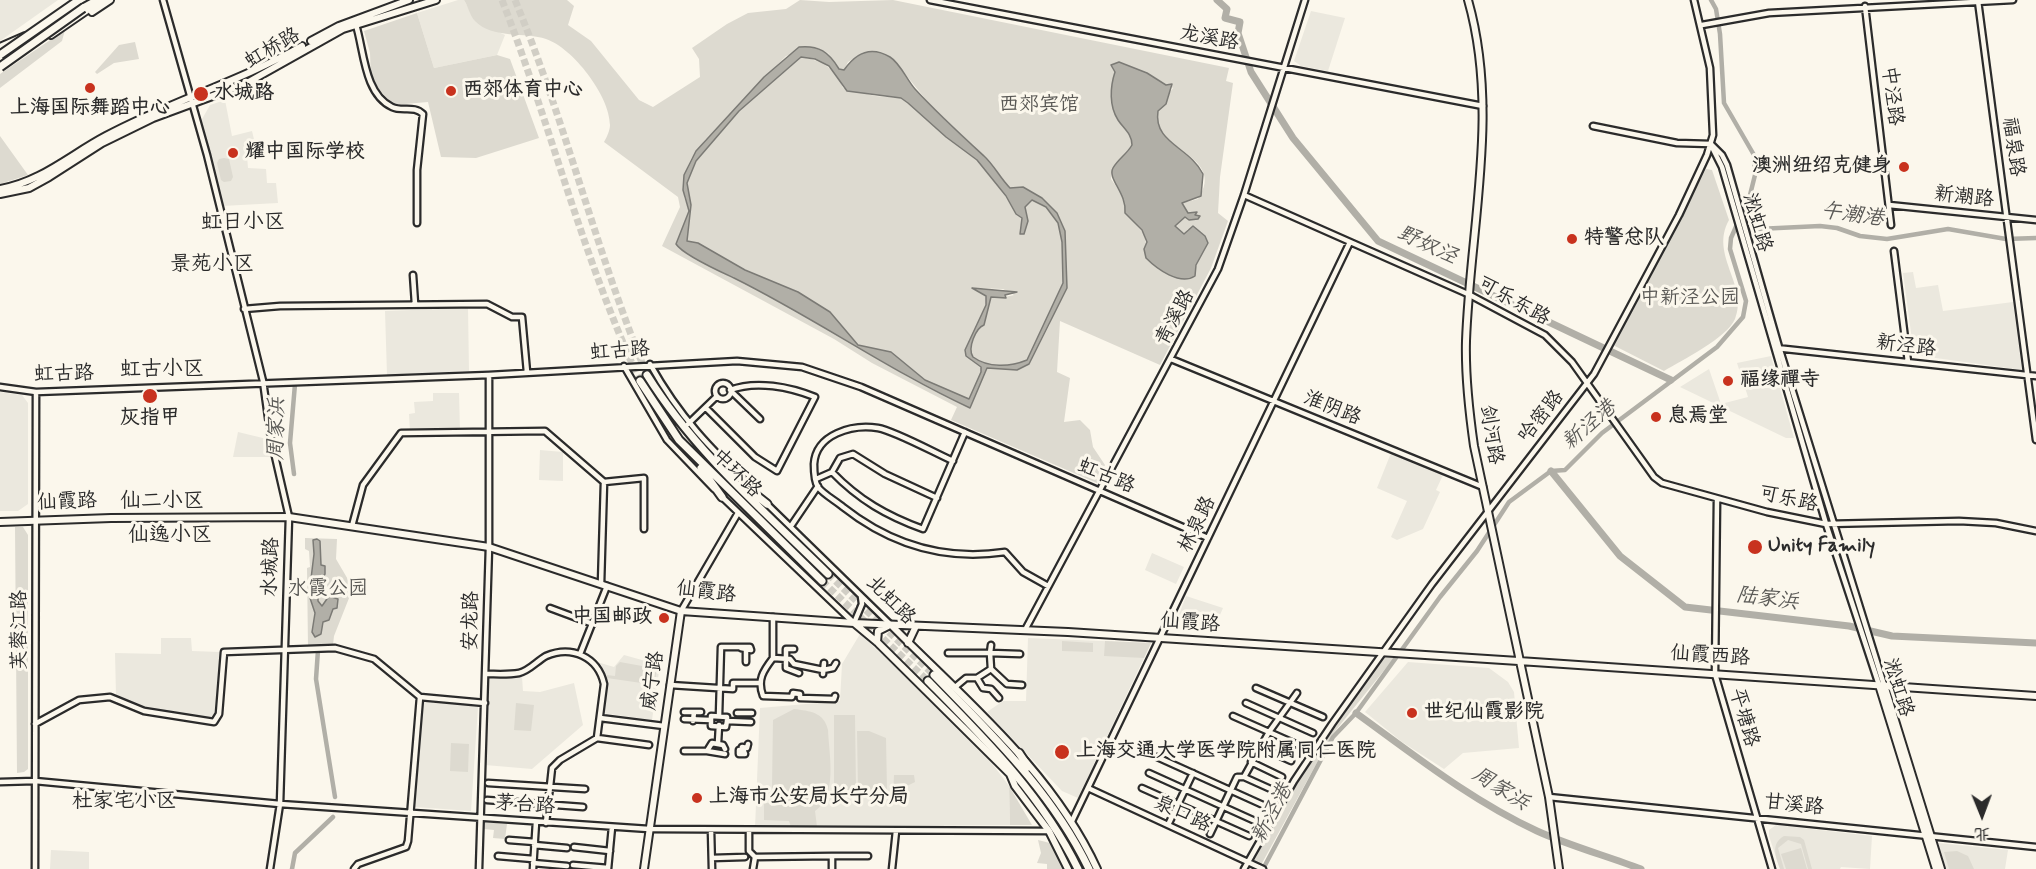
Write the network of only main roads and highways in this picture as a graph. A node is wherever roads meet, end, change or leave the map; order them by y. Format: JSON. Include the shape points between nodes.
{"nodes":[{"id":1,"x":77,"y":0,"type":"edge"},
{"id":2,"x":98,"y":0,"type":"edge"},
{"id":3,"x":110,"y":0,"type":"edge"},
{"id":4,"x":409,"y":0,"type":"edge"},
{"id":5,"x":436,"y":0,"type":"edge"},
{"id":6,"x":1468,"y":0,"type":"edge"},
{"id":7,"x":60,"y":29,"type":"junction"},
{"id":8,"x":28,"y":35,"type":"junction"},
{"id":9,"x":0,"y":47,"type":"edge"},
{"id":10,"x":0,"y":56,"type":"edge"},
{"id":11,"x":2,"y":67,"type":"edge"},
{"id":12,"x":192,"y":101,"type":"junction"},
{"id":13,"x":0,"y":189,"type":"edge"},
{"id":14,"x":0,"y":194,"type":"edge"},
{"id":15,"x":647,"y":375,"type":"tunnel mouth"},
{"id":16,"x":640,"y":381,"type":"tunnel mouth"},
{"id":17,"x":683,"y":445,"type":"junction"},
{"id":18,"x":714,"y":462,"type":"junction"},
{"id":19,"x":722,"y":497,"type":"road end"},
{"id":20,"x":767,"y":504,"type":"road end"},
{"id":21,"x":0,"y":522,"type":"edge"},
{"id":22,"x":828,"y":574,"type":"tunnel mouth"},
{"id":23,"x":822,"y":581,"type":"tunnel mouth"},
{"id":24,"x":681,"y":610,"type":"junction"},
{"id":25,"x":854,"y":623,"type":"junction"},
{"id":26,"x":891,"y":625,"type":"junction"},
{"id":27,"x":916,"y":626,"type":"junction"},
{"id":28,"x":876,"y":641,"type":"junction"},
{"id":29,"x":908,"y":642,"type":"junction"},
{"id":30,"x":1382,"y":654,"type":"joint"},
{"id":31,"x":1519,"y":663,"type":"junction"},
{"id":32,"x":1881,"y":685,"type":"junction"},
{"id":33,"x":2036,"y":696,"type":"edge"},
{"id":34,"x":1019,"y":753,"type":"junction"},
{"id":35,"x":1054,"y":806,"type":"junction"},
{"id":36,"x":1927,"y":836,"type":"junction"},
{"id":37,"x":644,"y":869,"type":"edge"},
{"id":38,"x":1068,"y":869,"type":"edge"},
{"id":39,"x":1077,"y":869,"type":"edge"},
{"id":40,"x":1089,"y":869,"type":"edge"},
{"id":41,"x":1097,"y":869,"type":"edge"},
{"id":42,"x":1559,"y":869,"type":"edge"},
{"id":43,"x":1936,"y":869,"type":"edge"},
{"id":44,"x":1941,"y":869,"type":"edge"}],
"edges":[{"from":1,"to":8,"type":"main road"},
{"from":1,"to":10,"type":"highway","bridge":true},
{"from":2,"to":7,"type":"main road"},
{"from":2,"to":11,"type":"highway","bridge":true},
{"from":3,"to":7,"type":"main road"},
{"from":4,"to":12,"type":"main road","name":"虹桥路","via":[[339,26]]},
{"from":5,"to":12,"type":"main road","name":"虹桥路","via":[[357,25],[306,48],[245,84]]},
{"from":6,"to":31,"type":"main road","name":"剑河路","via":[[1481,64],[1483,106],[1466,340],[1467,393]]},
{"from":7,"to":11,"type":"main road"},
{"from":8,"to":9,"type":"main road"},
{"from":8,"to":10,"type":"main road"},
{"from":10,"to":11,"type":"main road"},
{"from":12,"to":13,"type":"main road","name":"虹桥路","via":[[105,136],[30,181]]},
{"from":12,"to":14,"type":"main road","name":"虹桥路","via":[[102,143],[29,188]]},
{"from":15,"to":18,"type":"highway","name":"中环路","via":[[667,406]]},
{"from":16,"to":17,"type":"highway","name":"中环路"},
{"from":17,"to":19,"type":"highway"},
{"from":17,"to":23,"type":"highway","name":"中环路"},
{"from":18,"to":20,"type":"highway"},
{"from":18,"to":22,"type":"highway","name":"中环路"},
{"from":21,"to":24,"type":"main road","name":"仙霞路","via":[[289,518],[352,526],[489,547]]},
{"from":24,"to":25,"type":"main road","name":"仙霞路"},
{"from":24,"to":37,"type":"main road","name":"威宁路"},
{"from":25,"to":26,"type":"main road","name":"仙霞路"},
{"from":25,"to":28,"type":"main road","name":"北虹路"},
{"from":26,"to":27,"type":"main road","name":"仙霞路"},
{"from":26,"to":28,"type":"main road","via":[[878,631]]},
{"from":26,"to":29,"type":"main road","name":"北虹路"},
{"from":27,"to":29,"type":"main road"},
{"from":27,"to":30,"type":"main road","name":"仙霞路"},
{"from":28,"to":38,"type":"main road","name":"北虹路","via":[[1004,767],[1049,831]]},
{"from":29,"to":34,"type":"main road","name":"北虹路"},
{"from":30,"to":31,"type":"main road","name":"仙霞西路"},
{"from":31,"to":32,"type":"main road","name":"仙霞西路"},
{"from":31,"to":42,"type":"main road","name":"剑河路","via":[[1550,797]]},
{"from":32,"to":33,"type":"main road","name":"仙霞西路"},
{"from":32,"to":36,"type":"main road","name":"淞虹路"},
{"from":34,"to":35,"type":"highway"},
{"from":34,"to":41,"type":"main road","name":"北虹路","via":[[1055,795]]},
{"from":35,"to":39,"type":"highway","via":[[1018,761],[931,678],[1011,766],[1047,814]]},
{"from":35,"to":40,"type":"highway"},
{"from":36,"to":43,"type":"main road","name":"淞虹路"},
{"from":36,"to":44,"type":"main road","name":"淞虹路"}]}
